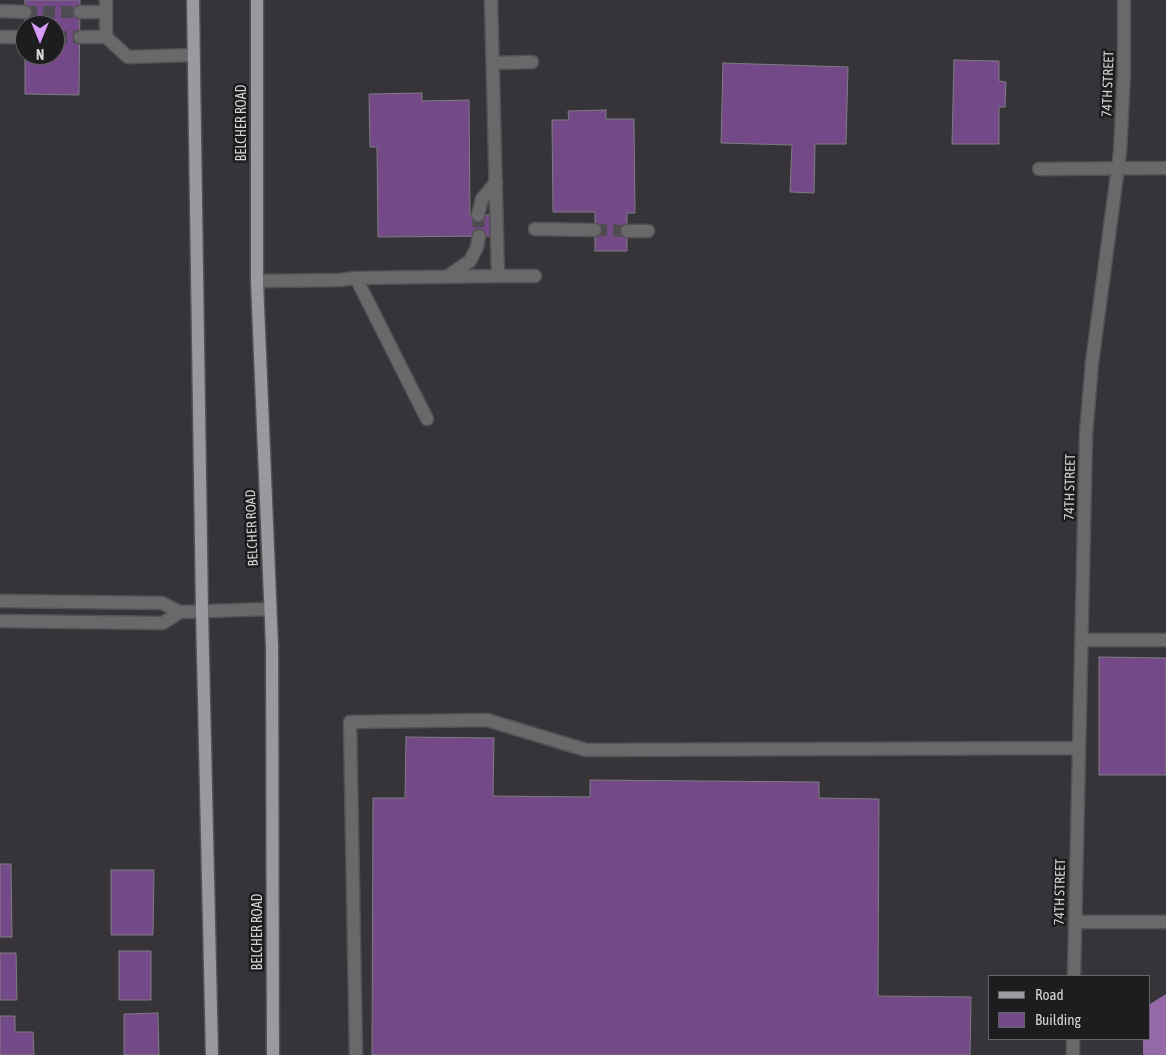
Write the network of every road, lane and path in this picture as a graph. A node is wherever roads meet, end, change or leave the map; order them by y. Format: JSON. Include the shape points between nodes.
{"nodes":[{"id":1,"x":193,"y":0,"type":"edge"},
{"id":2,"x":257,"y":0,"type":"edge"},
{"id":3,"x":491,"y":0,"type":"edge"},
{"id":4,"x":1124,"y":0,"type":"edge"},
{"id":5,"x":106,"y":6,"type":"edge"},
{"id":6,"x":0,"y":11,"type":"edge"},
{"id":7,"x":25,"y":12,"type":"tunnel mouth"},
{"id":8,"x":80,"y":12,"type":"tunnel mouth"},
{"id":9,"x":0,"y":37,"type":"edge"},
{"id":10,"x":15,"y":37,"type":"edge"},
{"id":11,"x":80,"y":37,"type":"tunnel mouth"},
{"id":12,"x":106,"y":37,"type":"junction"},
{"id":13,"x":194,"y":55,"type":"junction"},
{"id":14,"x":532,"y":62,"type":"dead end"},
{"id":15,"x":493,"y":63,"type":"junction"},
{"id":16,"x":1166,"y":168,"type":"edge"},
{"id":17,"x":1039,"y":169,"type":"dead end"},
{"id":18,"x":1118,"y":169,"type":"junction"},
{"id":19,"x":496,"y":182,"type":"junction"},
{"id":20,"x":478,"y":215,"type":"tunnel mouth"},
{"id":21,"x":535,"y":229,"type":"dead end"},
{"id":22,"x":595,"y":230,"type":"tunnel mouth"},
{"id":23,"x":627,"y":231,"type":"tunnel mouth"},
{"id":24,"x":648,"y":231,"type":"dead end"},
{"id":25,"x":479,"y":236,"type":"tunnel mouth"},
{"id":26,"x":448,"y":276,"type":"junction"},
{"id":27,"x":498,"y":276,"type":"junction"},
{"id":28,"x":535,"y":276,"type":"dead end"},
{"id":29,"x":356,"y":278,"type":"junction"},
{"id":30,"x":257,"y":281,"type":"junction"},
{"id":31,"x":427,"y":419,"type":"dead end"},
{"id":32,"x":0,"y":601,"type":"edge"},
{"id":33,"x":270,"y":609,"type":"junction"},
{"id":34,"x":202,"y":611,"type":"junction"},
{"id":35,"x":180,"y":612,"type":"junction"},
{"id":36,"x":0,"y":621,"type":"edge"},
{"id":37,"x":1081,"y":640,"type":"junction"},
{"id":38,"x":1166,"y":640,"type":"edge"},
{"id":39,"x":1078,"y":748,"type":"junction"},
{"id":40,"x":1075,"y":922,"type":"junction"},
{"id":41,"x":1166,"y":922,"type":"edge"},
{"id":42,"x":1074,"y":975,"type":"edge"},
{"id":43,"x":1073,"y":1040,"type":"edge"},
{"id":44,"x":212,"y":1055,"type":"edge"},
{"id":45,"x":273,"y":1055,"type":"edge"},
{"id":46,"x":356,"y":1055,"type":"edge"},
{"id":47,"x":1073,"y":1055,"type":"edge"}],
"edges":[{"from":1,"to":13,"type":"main road"},
{"from":2,"to":30,"type":"main road","name":"BELCHER ROAD"},
{"from":3,"to":15,"type":"street"},
{"from":4,"to":18,"type":"street","name":"74TH STREET","via":[[1124,72]]},
{"from":5,"to":8,"type":"street"},
{"from":5,"to":12,"type":"street"},
{"from":6,"to":7,"type":"street"},
{"from":9,"to":10,"type":"street"},
{"from":11,"to":12,"type":"street"},
{"from":12,"to":13,"type":"street","via":[[128,57]]},
{"from":13,"to":34,"type":"main road"},
{"from":14,"to":15,"type":"street"},
{"from":15,"to":19,"type":"street"},
{"from":16,"to":18,"type":"street"},
{"from":17,"to":18,"type":"street"},
{"from":18,"to":37,"type":"street","name":"74TH STREET","via":[[1093,354],[1086,434]]},
{"from":19,"to":20,"type":"street","via":[[482,199]]},
{"from":19,"to":27,"type":"street"},
{"from":21,"to":22,"type":"street"},
{"from":23,"to":24,"type":"street"},
{"from":25,"to":26,"type":"street","via":[[470,261]]},
{"from":26,"to":27,"type":"street"},
{"from":26,"to":29,"type":"street"},
{"from":27,"to":28,"type":"street"},
{"from":29,"to":30,"type":"street"},
{"from":29,"to":31,"type":"street"},
{"from":30,"to":33,"type":"main road","name":"BELCHER ROAD"},
{"from":32,"to":35,"type":"street","via":[[162,603]]},
{"from":33,"to":34,"type":"street"},
{"from":33,"to":45,"type":"main road","name":"BELCHER ROAD"},
{"from":34,"to":35,"type":"street"},
{"from":34,"to":44,"type":"main road"},
{"from":35,"to":36,"type":"street","via":[[163,623]]},
{"from":37,"to":38,"type":"street"},
{"from":37,"to":39,"type":"street","name":"74TH STREET"},
{"from":39,"to":40,"type":"street","name":"74TH STREET"},
{"from":39,"to":46,"type":"street","via":[[586,750],[487,720],[350,722]]},
{"from":40,"to":41,"type":"street"},
{"from":40,"to":42,"type":"street","name":"74TH STREET"},
{"from":43,"to":47,"type":"street"}]}
